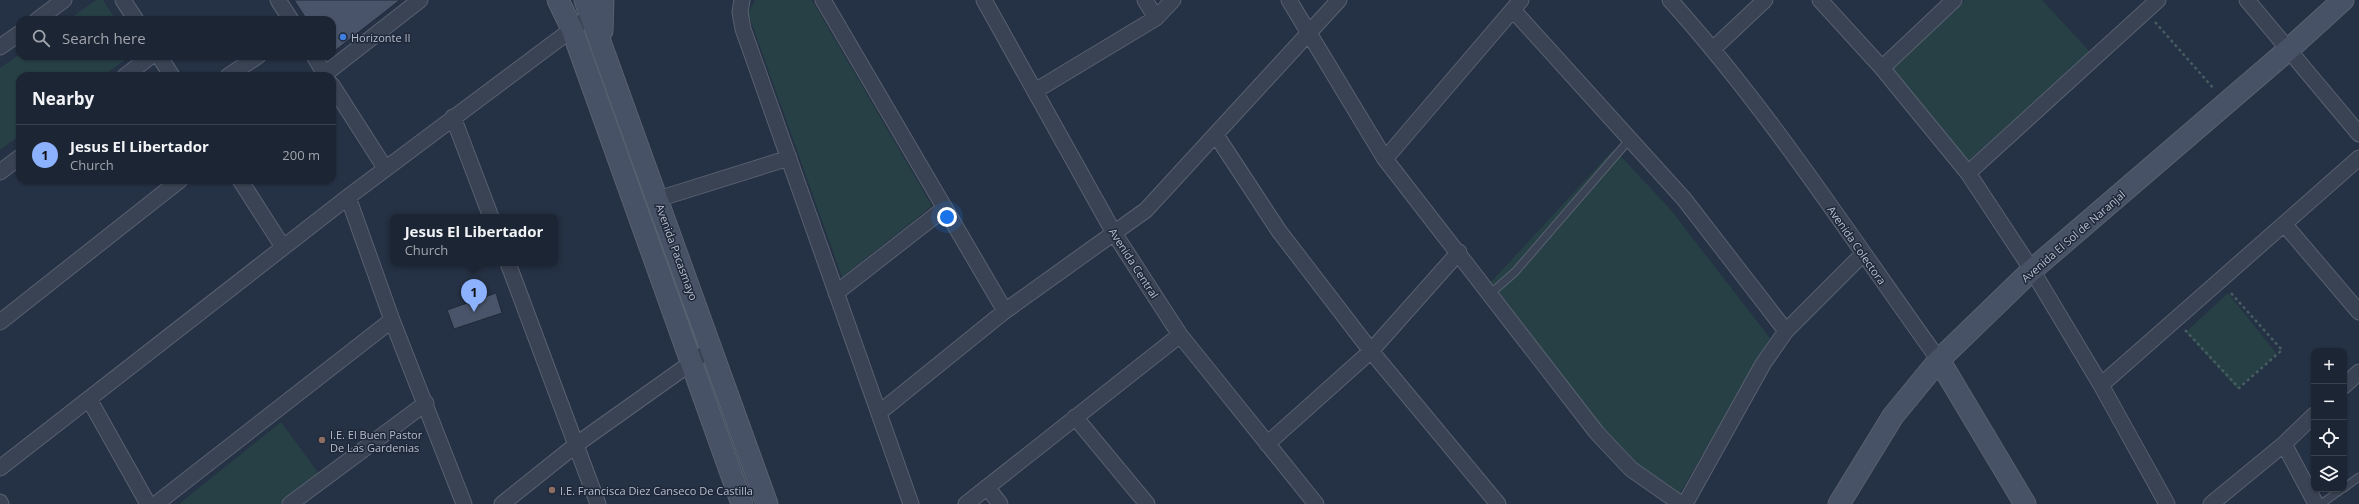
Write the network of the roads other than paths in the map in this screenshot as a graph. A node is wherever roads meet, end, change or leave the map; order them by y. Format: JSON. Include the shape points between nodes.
{"nodes":[{"id":1,"x":64,"y":0,"type":"edge"},
{"id":2,"x":123,"y":0,"type":"edge"},
{"id":3,"x":278,"y":0,"type":"edge"},
{"id":4,"x":420,"y":0,"type":"edge"},
{"id":5,"x":558,"y":0,"type":"edge"},
{"id":6,"x":742,"y":0,"type":"edge"},
{"id":7,"x":823,"y":0,"type":"edge"},
{"id":8,"x":984,"y":0,"type":"edge"},
{"id":9,"x":1145,"y":0,"type":"edge"},
{"id":10,"x":1173,"y":0,"type":"edge"},
{"id":11,"x":1289,"y":0,"type":"edge"},
{"id":12,"x":1339,"y":0,"type":"edge"},
{"id":13,"x":1670,"y":0,"type":"edge"},
{"id":14,"x":1765,"y":0,"type":"edge"},
{"id":15,"x":1820,"y":0,"type":"edge"},
{"id":16,"x":1954,"y":0,"type":"edge"},
{"id":17,"x":2158,"y":0,"type":"edge"},
{"id":18,"x":2247,"y":0,"type":"edge"},
{"id":19,"x":2343,"y":0,"type":"edge"},
{"id":20,"x":593,"y":5,"type":"edge"},
{"id":21,"x":1517,"y":5,"type":"edge"},
{"id":22,"x":42,"y":16,"type":"edge"},
{"id":23,"x":133,"y":16,"type":"edge"},
{"id":24,"x":288,"y":16,"type":"edge"},
{"id":25,"x":1156,"y":18,"type":"junction"},
{"id":26,"x":572,"y":29,"type":"junction"},
{"id":27,"x":1308,"y":34,"type":"junction"},
{"id":28,"x":16,"y":35,"type":"edge"},
{"id":29,"x":0,"y":47,"type":"edge"},
{"id":30,"x":1714,"y":48,"type":"junction"},
{"id":31,"x":2288,"y":50,"type":"junction"},
{"id":32,"x":147,"y":60,"type":"edge"},
{"id":33,"x":162,"y":60,"type":"edge"},
{"id":34,"x":252,"y":60,"type":"edge"},
{"id":35,"x":317,"y":60,"type":"edge"},
{"id":36,"x":1882,"y":68,"type":"junction"},
{"id":37,"x":130,"y":72,"type":"edge"},
{"id":38,"x":169,"y":72,"type":"edge"},
{"id":39,"x":234,"y":72,"type":"edge"},
{"id":40,"x":324,"y":72,"type":"edge"},
{"id":41,"x":335,"y":72,"type":"edge"},
{"id":42,"x":336,"y":91,"type":"edge"},
{"id":43,"x":1035,"y":91,"type":"junction"},
{"id":44,"x":453,"y":117,"type":"junction"},
{"id":45,"x":2359,"y":134,"type":"edge"},
{"id":46,"x":1216,"y":135,"type":"junction"},
{"id":47,"x":1630,"y":139,"type":"junction"},
{"id":48,"x":789,"y":158,"type":"junction"},
{"id":49,"x":2359,"y":158,"type":"edge"},
{"id":50,"x":1385,"y":159,"type":"junction"},
{"id":51,"x":16,"y":160,"type":"edge"},
{"id":52,"x":385,"y":168,"type":"junction"},
{"id":53,"x":0,"y":172,"type":"edge"},
{"id":54,"x":1968,"y":173,"type":"junction"},
{"id":55,"x":175,"y":184,"type":"edge"},
{"id":56,"x":243,"y":184,"type":"edge"},
{"id":57,"x":348,"y":197,"type":"junction"},
{"id":58,"x":658,"y":199,"type":"junction"},
{"id":59,"x":945,"y":208,"type":"junction"},
{"id":60,"x":490,"y":214,"type":"edge"},
{"id":61,"x":2285,"y":225,"type":"junction"},
{"id":62,"x":1114,"y":233,"type":"junction"},
{"id":63,"x":283,"y":247,"type":"junction"},
{"id":64,"x":1459,"y":252,"type":"junction"},
{"id":65,"x":1863,"y":254,"type":"junction"},
{"id":66,"x":509,"y":266,"type":"edge"},
{"id":67,"x":2032,"y":270,"type":"junction"},
{"id":68,"x":836,"y":293,"type":"junction"},
{"id":69,"x":1490,"y":294,"type":"junction"},
{"id":70,"x":1005,"y":311,"type":"junction"},
{"id":71,"x":2359,"y":312,"type":"edge"},
{"id":72,"x":392,"y":320,"type":"junction"},
{"id":73,"x":0,"y":322,"type":"edge"},
{"id":74,"x":1786,"y":331,"type":"junction"},
{"id":75,"x":1180,"y":335,"type":"junction"},
{"id":76,"x":712,"y":348,"type":"junction"},
{"id":77,"x":1371,"y":351,"type":"junction"},
{"id":78,"x":1939,"y":360,"type":"junction"},
{"id":79,"x":691,"y":362,"type":"junction"},
{"id":80,"x":2359,"y":372,"type":"edge"},
{"id":81,"x":2346,"y":384,"type":"edge"},
{"id":82,"x":2101,"y":385,"type":"junction"},
{"id":83,"x":89,"y":399,"type":"junction"},
{"id":84,"x":426,"y":403,"type":"junction"},
{"id":85,"x":880,"y":412,"type":"junction"},
{"id":86,"x":1075,"y":417,"type":"junction"},
{"id":87,"x":2311,"y":418,"type":"edge"},
{"id":88,"x":577,"y":444,"type":"junction"},
{"id":89,"x":1267,"y":444,"type":"junction"},
{"id":90,"x":2284,"y":444,"type":"junction"},
{"id":91,"x":0,"y":468,"type":"edge"},
{"id":92,"x":2359,"y":477,"type":"edge"},
{"id":93,"x":2347,"y":485,"type":"edge"},
{"id":94,"x":987,"y":487,"type":"junction"},
{"id":95,"x":2338,"y":492,"type":"edge"},
{"id":96,"x":148,"y":504,"type":"edge"},
{"id":97,"x":156,"y":504,"type":"edge"},
{"id":98,"x":290,"y":504,"type":"edge"},
{"id":99,"x":464,"y":504,"type":"edge"},
{"id":100,"x":502,"y":504,"type":"edge"},
{"id":101,"x":598,"y":504,"type":"edge"},
{"id":102,"x":742,"y":504,"type":"edge"},
{"id":103,"x":767,"y":504,"type":"edge"},
{"id":104,"x":911,"y":504,"type":"edge"},
{"id":105,"x":966,"y":504,"type":"edge"},
{"id":106,"x":1000,"y":504,"type":"edge"},
{"id":107,"x":1147,"y":504,"type":"edge"},
{"id":108,"x":1316,"y":504,"type":"edge"},
{"id":109,"x":1498,"y":504,"type":"edge"},
{"id":110,"x":1681,"y":504,"type":"edge"},
{"id":111,"x":1685,"y":504,"type":"edge"},
{"id":112,"x":1839,"y":504,"type":"edge"},
{"id":113,"x":2025,"y":504,"type":"edge"},
{"id":114,"x":2166,"y":504,"type":"edge"},
{"id":115,"x":2211,"y":504,"type":"edge"},
{"id":116,"x":2316,"y":504,"type":"edge"},
{"id":117,"x":2321,"y":504,"type":"edge"}],
"edges":[{"from":1,"to":22,"type":"street"},
{"from":2,"to":23,"type":"street"},
{"from":3,"to":24,"type":"street"},
{"from":4,"to":41,"type":"street"},
{"from":5,"to":26,"type":"main road"},
{"from":6,"to":48,"type":"street","via":[[740,12],[743,29]]},
{"from":7,"to":59,"type":"street"},
{"from":8,"to":43,"type":"street","name":"Avenida Central"},
{"from":9,"to":25,"type":"street"},
{"from":10,"to":25,"type":"street"},
{"from":11,"to":27,"type":"street"},
{"from":12,"to":27,"type":"street"},
{"from":13,"to":30,"type":"street","name":"Avenida Colectora"},
{"from":14,"to":30,"type":"street"},
{"from":15,"to":36,"type":"street"},
{"from":16,"to":36,"type":"street"},
{"from":17,"to":54,"type":"street"},
{"from":18,"to":31,"type":"street"},
{"from":19,"to":31,"type":"main road","name":"Avenida El Sol de Naranjal"},
{"from":20,"to":26,"type":"street"},
{"from":20,"to":58,"type":"main road","name":"Avenida Pacasmayo","via":[[602,44]]},
{"from":21,"to":47,"type":"street"},
{"from":21,"to":50,"type":"street"},
{"from":25,"to":43,"type":"street"},
{"from":26,"to":44,"type":"street"},
{"from":26,"to":79,"type":"main road"},
{"from":27,"to":46,"type":"street"},
{"from":27,"to":50,"type":"street"},
{"from":28,"to":29,"type":"street"},
{"from":30,"to":65,"type":"street","name":"Avenida Colectora"},
{"from":31,"to":45,"type":"street"},
{"from":31,"to":67,"type":"main road","name":"Avenida El Sol de Naranjal"},
{"from":32,"to":37,"type":"street"},
{"from":33,"to":38,"type":"street"},
{"from":34,"to":39,"type":"street"},
{"from":35,"to":40,"type":"street"},
{"from":36,"to":54,"type":"street"},
{"from":42,"to":52,"type":"street"},
{"from":43,"to":62,"type":"street","name":"Avenida Central"},
{"from":44,"to":52,"type":"street"},
{"from":44,"to":60,"type":"street"},
{"from":46,"to":62,"type":"street","via":[[1146,210]]},
{"from":46,"to":77,"type":"street","via":[[1279,231]]},
{"from":47,"to":69,"type":"lane","via":[[1515,272]]},
{"from":47,"to":74,"type":"street","via":[[1684,200]]},
{"from":48,"to":58,"type":"street"},
{"from":48,"to":68,"type":"street"},
{"from":49,"to":61,"type":"street"},
{"from":50,"to":64,"type":"street"},
{"from":51,"to":53,"type":"street"},
{"from":52,"to":57,"type":"street"},
{"from":54,"to":67,"type":"street"},
{"from":55,"to":73,"type":"street"},
{"from":56,"to":63,"type":"street"},
{"from":57,"to":63,"type":"street"},
{"from":57,"to":72,"type":"street"},
{"from":58,"to":76,"type":"main road","name":"Avenida Pacasmayo"},
{"from":59,"to":68,"type":"street"},
{"from":59,"to":70,"type":"street"},
{"from":61,"to":71,"type":"street"},
{"from":61,"to":82,"type":"street"},
{"from":62,"to":70,"type":"street"},
{"from":62,"to":75,"type":"street","name":"Avenida Central"},
{"from":63,"to":83,"type":"street"},
{"from":64,"to":69,"type":"street"},
{"from":64,"to":77,"type":"street"},
{"from":65,"to":74,"type":"street"},
{"from":65,"to":78,"type":"street","name":"Avenida Colectora"},
{"from":66,"to":88,"type":"street"},
{"from":67,"to":78,"type":"main road","name":"Avenida El Sol de Naranjal"},
{"from":67,"to":82,"type":"street"},
{"from":68,"to":85,"type":"street"},
{"from":69,"to":110,"type":"street","via":[[1597,433],[1631,469]]},
{"from":70,"to":85,"type":"street"},
{"from":72,"to":84,"type":"street"},
{"from":72,"to":97,"type":"street"},
{"from":74,"to":111,"type":"street","via":[[1763,364]]},
{"from":75,"to":86,"type":"street"},
{"from":75,"to":89,"type":"street","name":"Avenida Central"},
{"from":76,"to":79,"type":"street"},
{"from":76,"to":103,"type":"main road","name":"Avenida Pacasmayo"},
{"from":77,"to":89,"type":"street"},
{"from":77,"to":109,"type":"street"},
{"from":78,"to":112,"type":"main road","name":"Avenida El Sol de Naranjal","via":[[1893,416]]},
{"from":78,"to":113,"type":"main road","name":"Avenida Colectora"},
{"from":79,"to":88,"type":"street"},
{"from":79,"to":102,"type":"main road"},
{"from":80,"to":81,"type":"street"},
{"from":82,"to":114,"type":"street"},
{"from":83,"to":91,"type":"street"},
{"from":83,"to":96,"type":"street"},
{"from":84,"to":98,"type":"street"},
{"from":84,"to":99,"type":"street"},
{"from":85,"to":104,"type":"street"},
{"from":86,"to":94,"type":"street"},
{"from":86,"to":107,"type":"street"},
{"from":87,"to":90,"type":"street"},
{"from":88,"to":100,"type":"street"},
{"from":88,"to":101,"type":"street"},
{"from":89,"to":108,"type":"street","name":"Avenida Central"},
{"from":90,"to":115,"type":"street"},
{"from":90,"to":116,"type":"street"},
{"from":92,"to":93,"type":"lane"},
{"from":94,"to":105,"type":"street"},
{"from":94,"to":106,"type":"street"},
{"from":95,"to":117,"type":"lane"}]}
